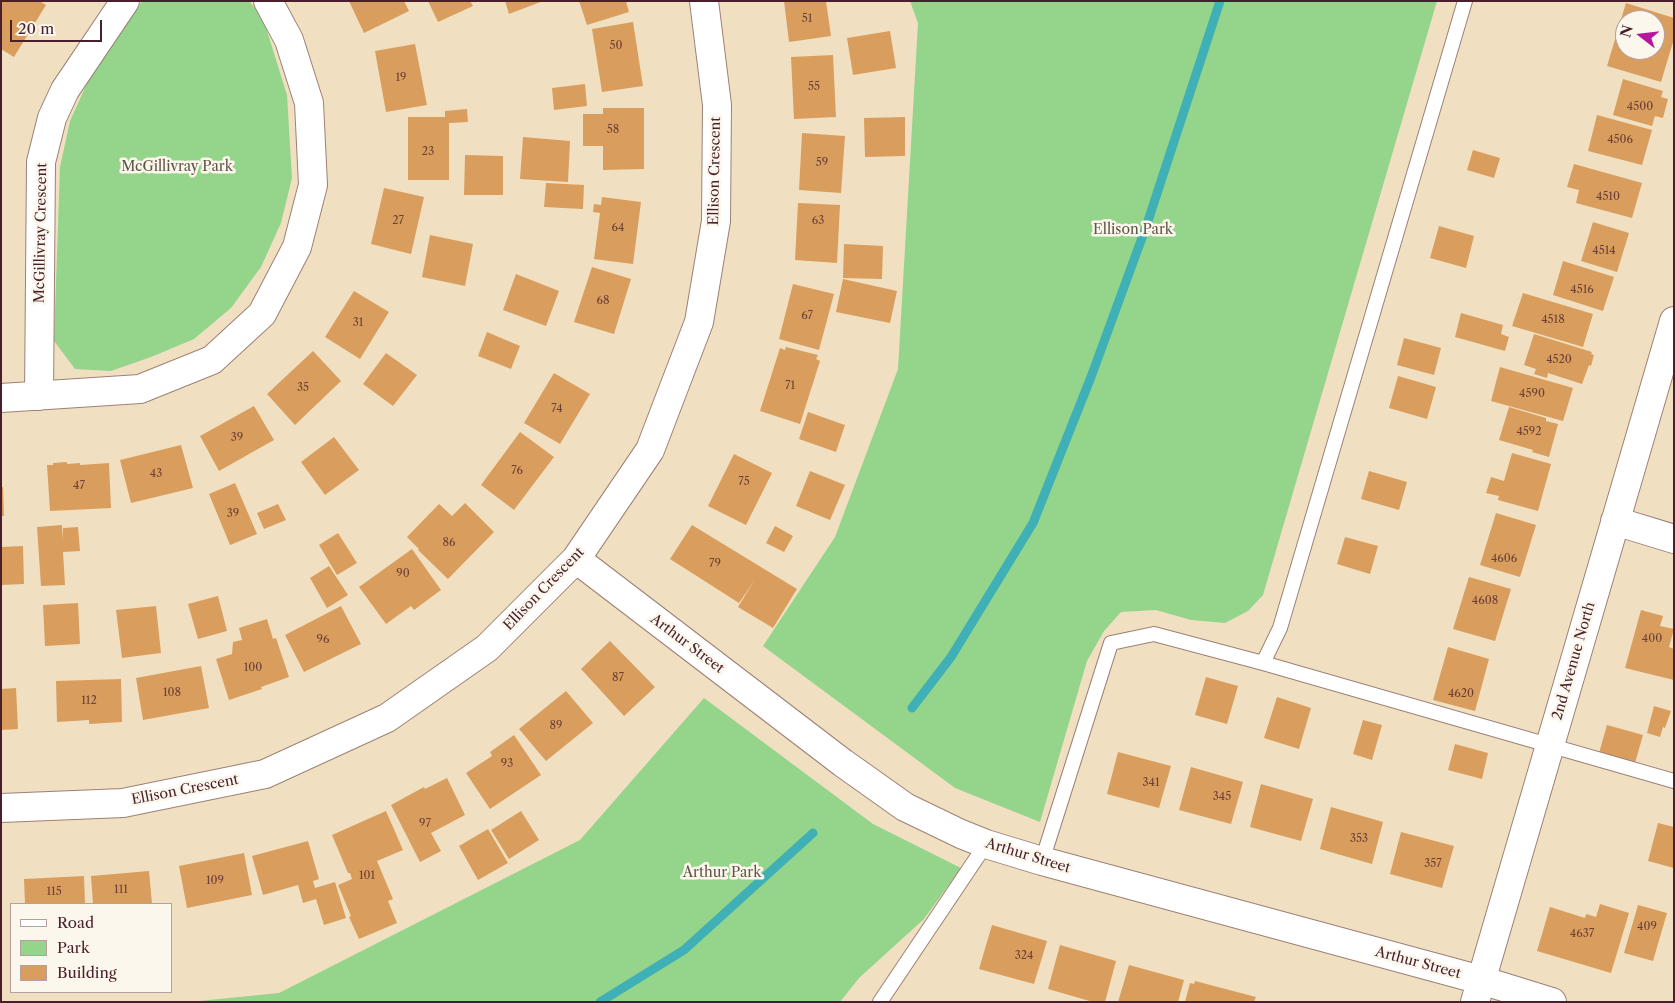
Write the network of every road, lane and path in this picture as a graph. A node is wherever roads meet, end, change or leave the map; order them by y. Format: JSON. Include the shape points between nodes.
{"nodes":[{"id":1,"x":124,"y":1,"type":"edge"},
{"id":2,"x":268,"y":1,"type":"edge"},
{"id":3,"x":704,"y":1,"type":"edge"},
{"id":4,"x":1465,"y":1,"type":"edge"},
{"id":5,"x":1674,"y":321,"type":"edge"},
{"id":6,"x":38,"y":396,"type":"junction"},
{"id":7,"x":1,"y":398,"type":"edge"},
{"id":8,"x":1615,"y":521,"type":"junction"},
{"id":9,"x":1674,"y":539,"type":"edge"},
{"id":10,"x":576,"y":559,"type":"junction"},
{"id":11,"x":1264,"y":663,"type":"junction"},
{"id":12,"x":1550,"y":745,"type":"junction"},
{"id":13,"x":1674,"y":780,"type":"edge"},
{"id":14,"x":1,"y":808,"type":"edge"},
{"id":15,"x":986,"y":844,"type":"junction"},
{"id":16,"x":1042,"y":862,"type":"junction"},
{"id":17,"x":1478,"y":991,"type":"edge"},
{"id":18,"x":880,"y":1002,"type":"edge"},
{"id":19,"x":1552,"y":1002,"type":"edge"}],
"edges":[{"from":1,"to":6,"type":"street","name":"McGillivray Crescent","via":[[65,90],[52,118],[41,162]]},
{"from":2,"to":6,"type":"street","via":[[289,40],[309,103],[313,185],[297,247],[262,314],[212,360],[140,389]]},
{"from":3,"to":10,"type":"street","name":"Ellison Crescent","via":[[717,105],[716,221],[699,322],[650,450]]},
{"from":4,"to":11,"type":"lane","via":[[1280,628]]},
{"from":5,"to":8,"type":"street","name":"2nd Avenue North"},
{"from":6,"to":7,"type":"street"},
{"from":8,"to":9,"type":"street"},
{"from":8,"to":12,"type":"street","name":"2nd Avenue North"},
{"from":10,"to":14,"type":"street","name":"Ellison Crescent","via":[[487,648],[378,722],[265,774],[123,803]]},
{"from":10,"to":15,"type":"street","name":"Arthur Street","via":[[906,807]]},
{"from":11,"to":12,"type":"lane"},
{"from":11,"to":16,"type":"lane","via":[[1154,634],[1111,643]]},
{"from":12,"to":13,"type":"lane"},
{"from":12,"to":17,"type":"street","name":"2nd Avenue North"},
{"from":15,"to":16,"type":"street","name":"Arthur Street"},
{"from":15,"to":18,"type":"lane"},
{"from":16,"to":17,"type":"street","name":"Arthur Street"},
{"from":17,"to":19,"type":"street","name":"Arthur Street"}]}
